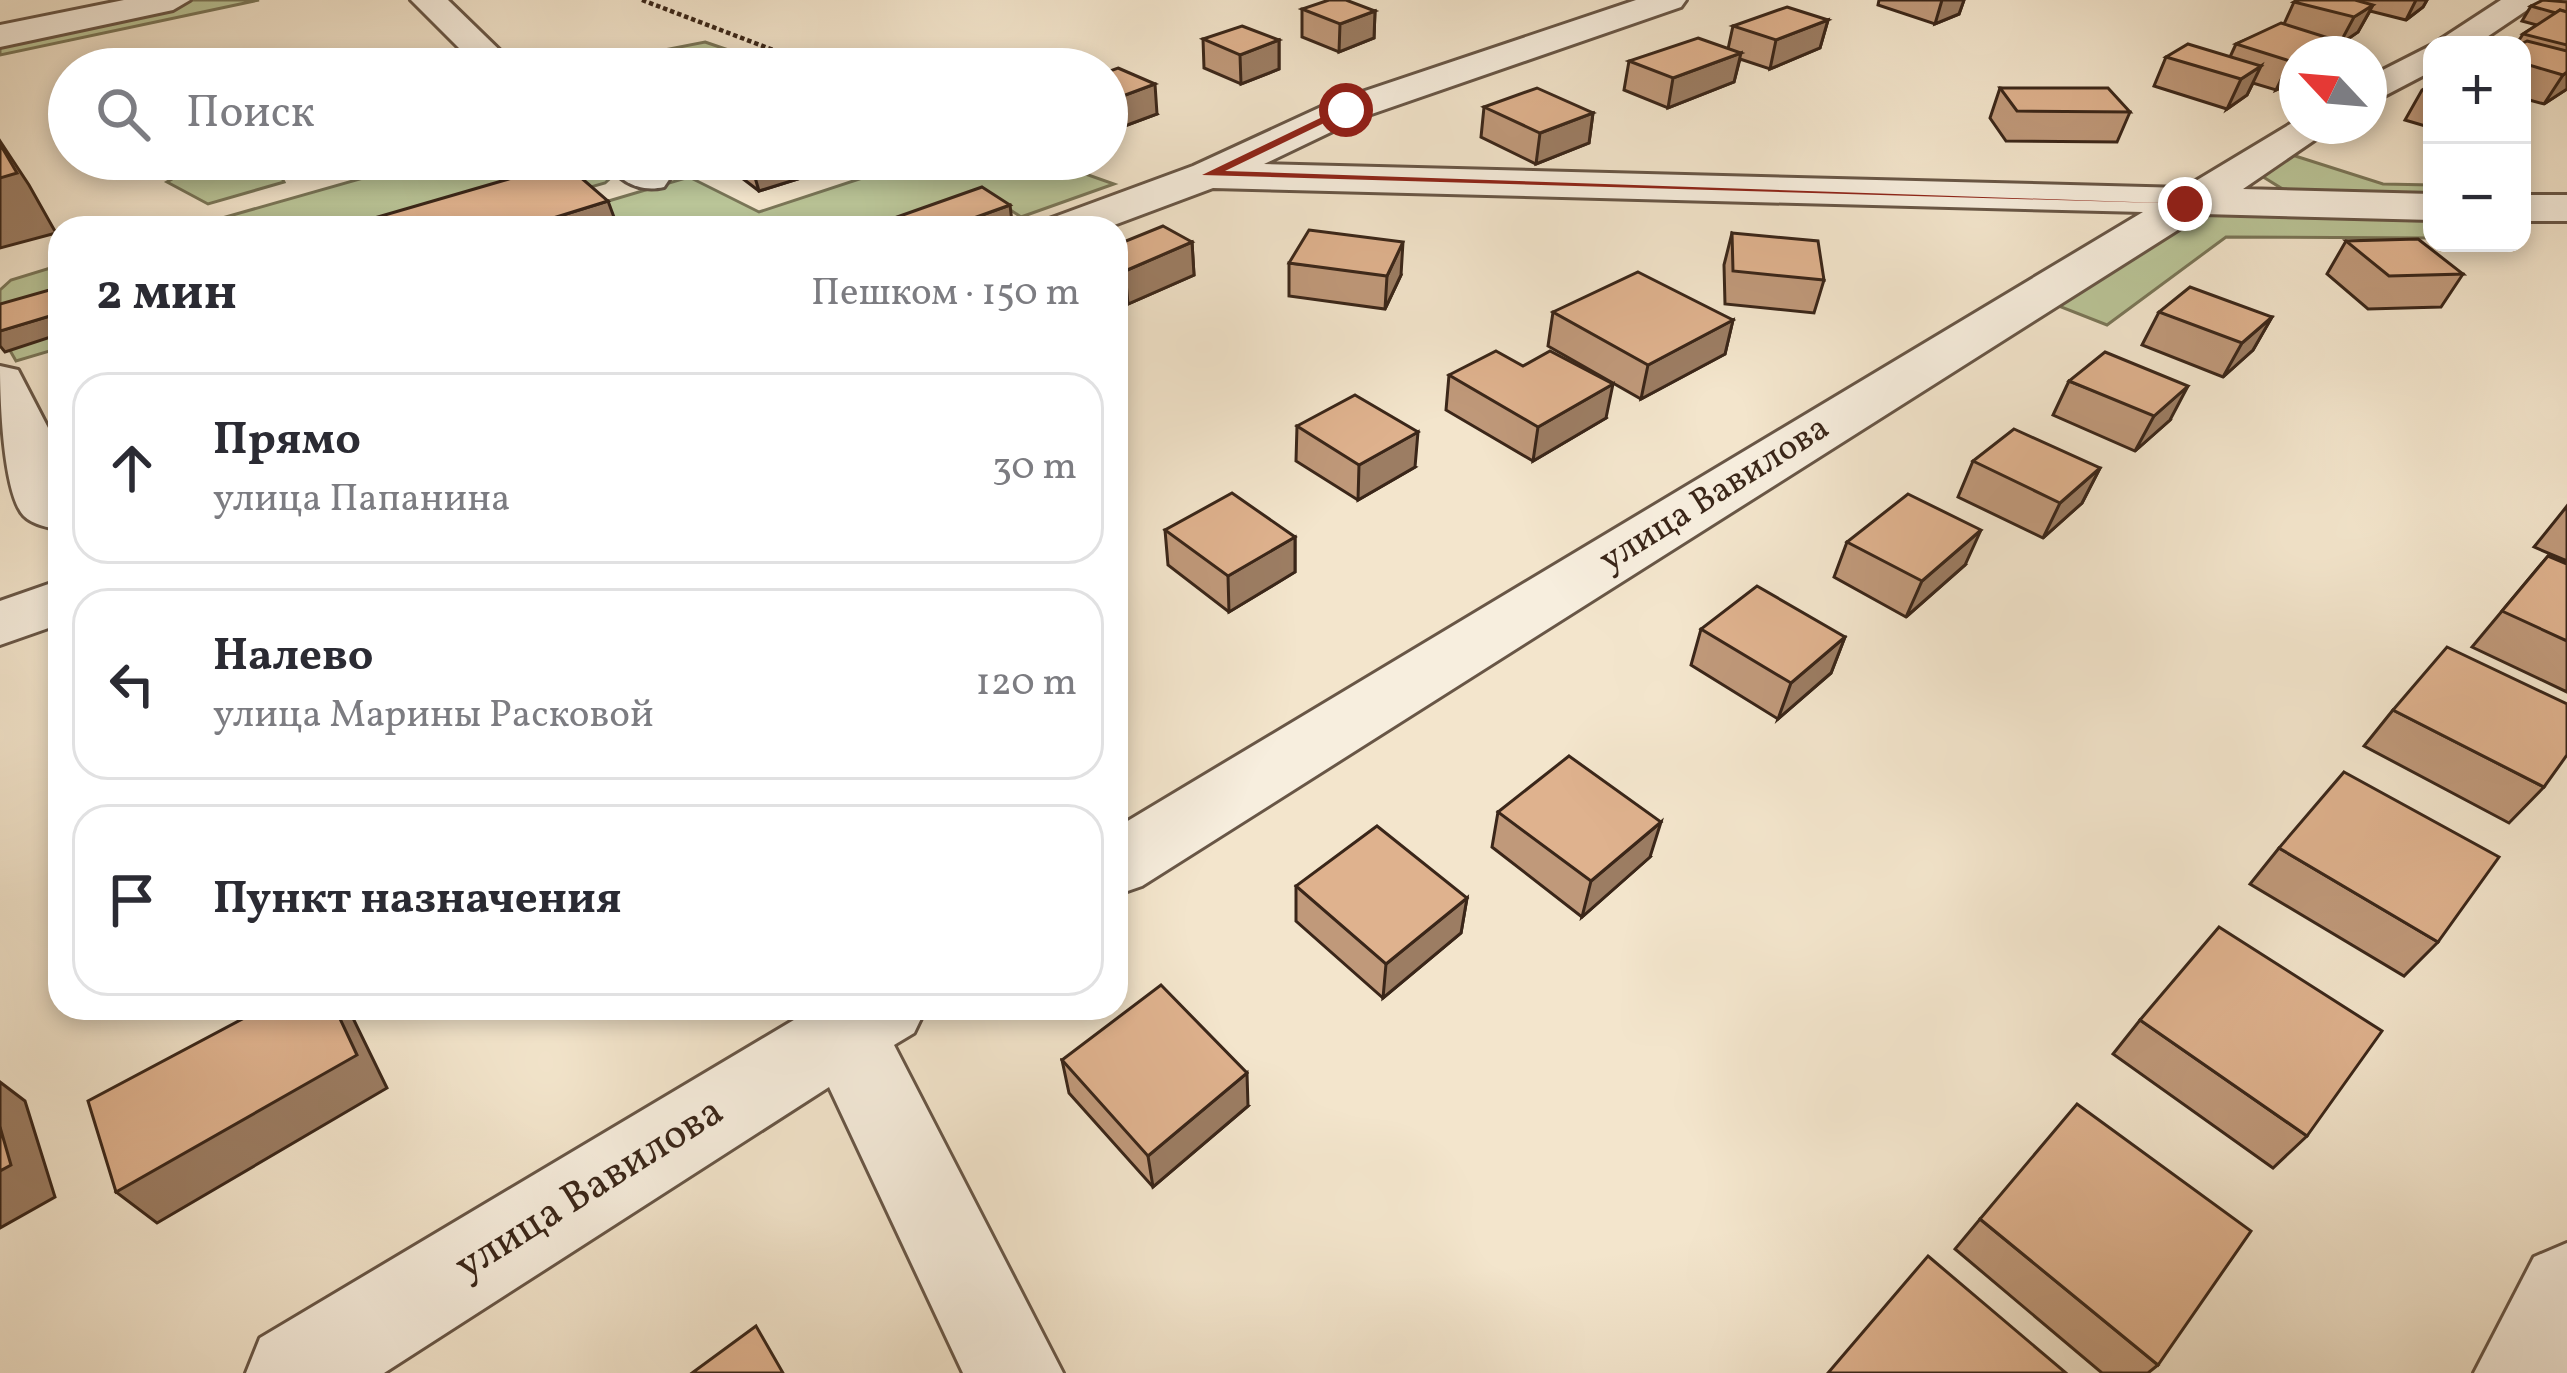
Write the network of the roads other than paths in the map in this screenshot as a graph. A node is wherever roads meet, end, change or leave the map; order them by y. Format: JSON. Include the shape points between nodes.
{"nodes":[{"id":1,"x":65,"y":0,"type":"edge"},
{"id":2,"x":172,"y":0,"type":"edge"},
{"id":3,"x":428,"y":0,"type":"edge"},
{"id":4,"x":1669,"y":0,"type":"edge"},
{"id":5,"x":2525,"y":0,"type":"edge"},
{"id":6,"x":0,"y":8,"type":"edge"},
{"id":7,"x":0,"y":36,"type":"edge"},
{"id":8,"x":2465,"y":36,"type":"edge"},
{"id":9,"x":479,"y":48,"type":"edge"},
{"id":10,"x":2423,"y":61,"type":"edge"},
{"id":11,"x":2387,"y":82,"type":"edge"},
{"id":12,"x":2284,"y":144,"type":"edge"},
{"id":13,"x":1208,"y":175,"type":"junction"},
{"id":14,"x":2185,"y":204,"type":"junction"},
{"id":15,"x":2423,"y":207,"type":"edge"},
{"id":16,"x":2531,"y":208,"type":"edge"},
{"id":17,"x":2567,"y":208,"type":"edge"},
{"id":18,"x":1097,"y":216,"type":"edge"},
{"id":19,"x":0,"y":381,"type":"edge"},
{"id":20,"x":48,"y":507,"type":"edge"},
{"id":21,"x":48,"y":606,"type":"edge"},
{"id":22,"x":0,"y":624,"type":"edge"},
{"id":23,"x":1128,"y":858,"type":"edge"},
{"id":24,"x":865,"y":1020,"type":"edge"},
{"id":25,"x":2567,"y":1290,"type":"edge"},
{"id":26,"x":295,"y":1373,"type":"edge"},
{"id":27,"x":1015,"y":1373,"type":"edge"},
{"id":28,"x":2523,"y":1373,"type":"edge"}],
"edges":[{"from":1,"to":6,"type":"street"},
{"from":2,"to":7,"type":"street"},
{"from":3,"to":9,"type":"street"},
{"from":4,"to":13,"type":"street","via":[[1346,110]]},
{"from":5,"to":8,"type":"street"},
{"from":10,"to":11,"type":"street"},
{"from":12,"to":14,"type":"street","name":"улица Вавилова"},
{"from":13,"to":14,"type":"street"},
{"from":13,"to":18,"type":"street"},
{"from":14,"to":15,"type":"street"},
{"from":14,"to":23,"type":"street","name":"улица Вавилова"},
{"from":16,"to":17,"type":"street"},
{"from":19,"to":20,"type":"street","via":[[37,460]]},
{"from":21,"to":22,"type":"street"},
{"from":24,"to":26,"type":"street","name":"улица Вавилова"},
{"from":24,"to":27,"type":"street"},
{"from":25,"to":28,"type":"street"}]}
